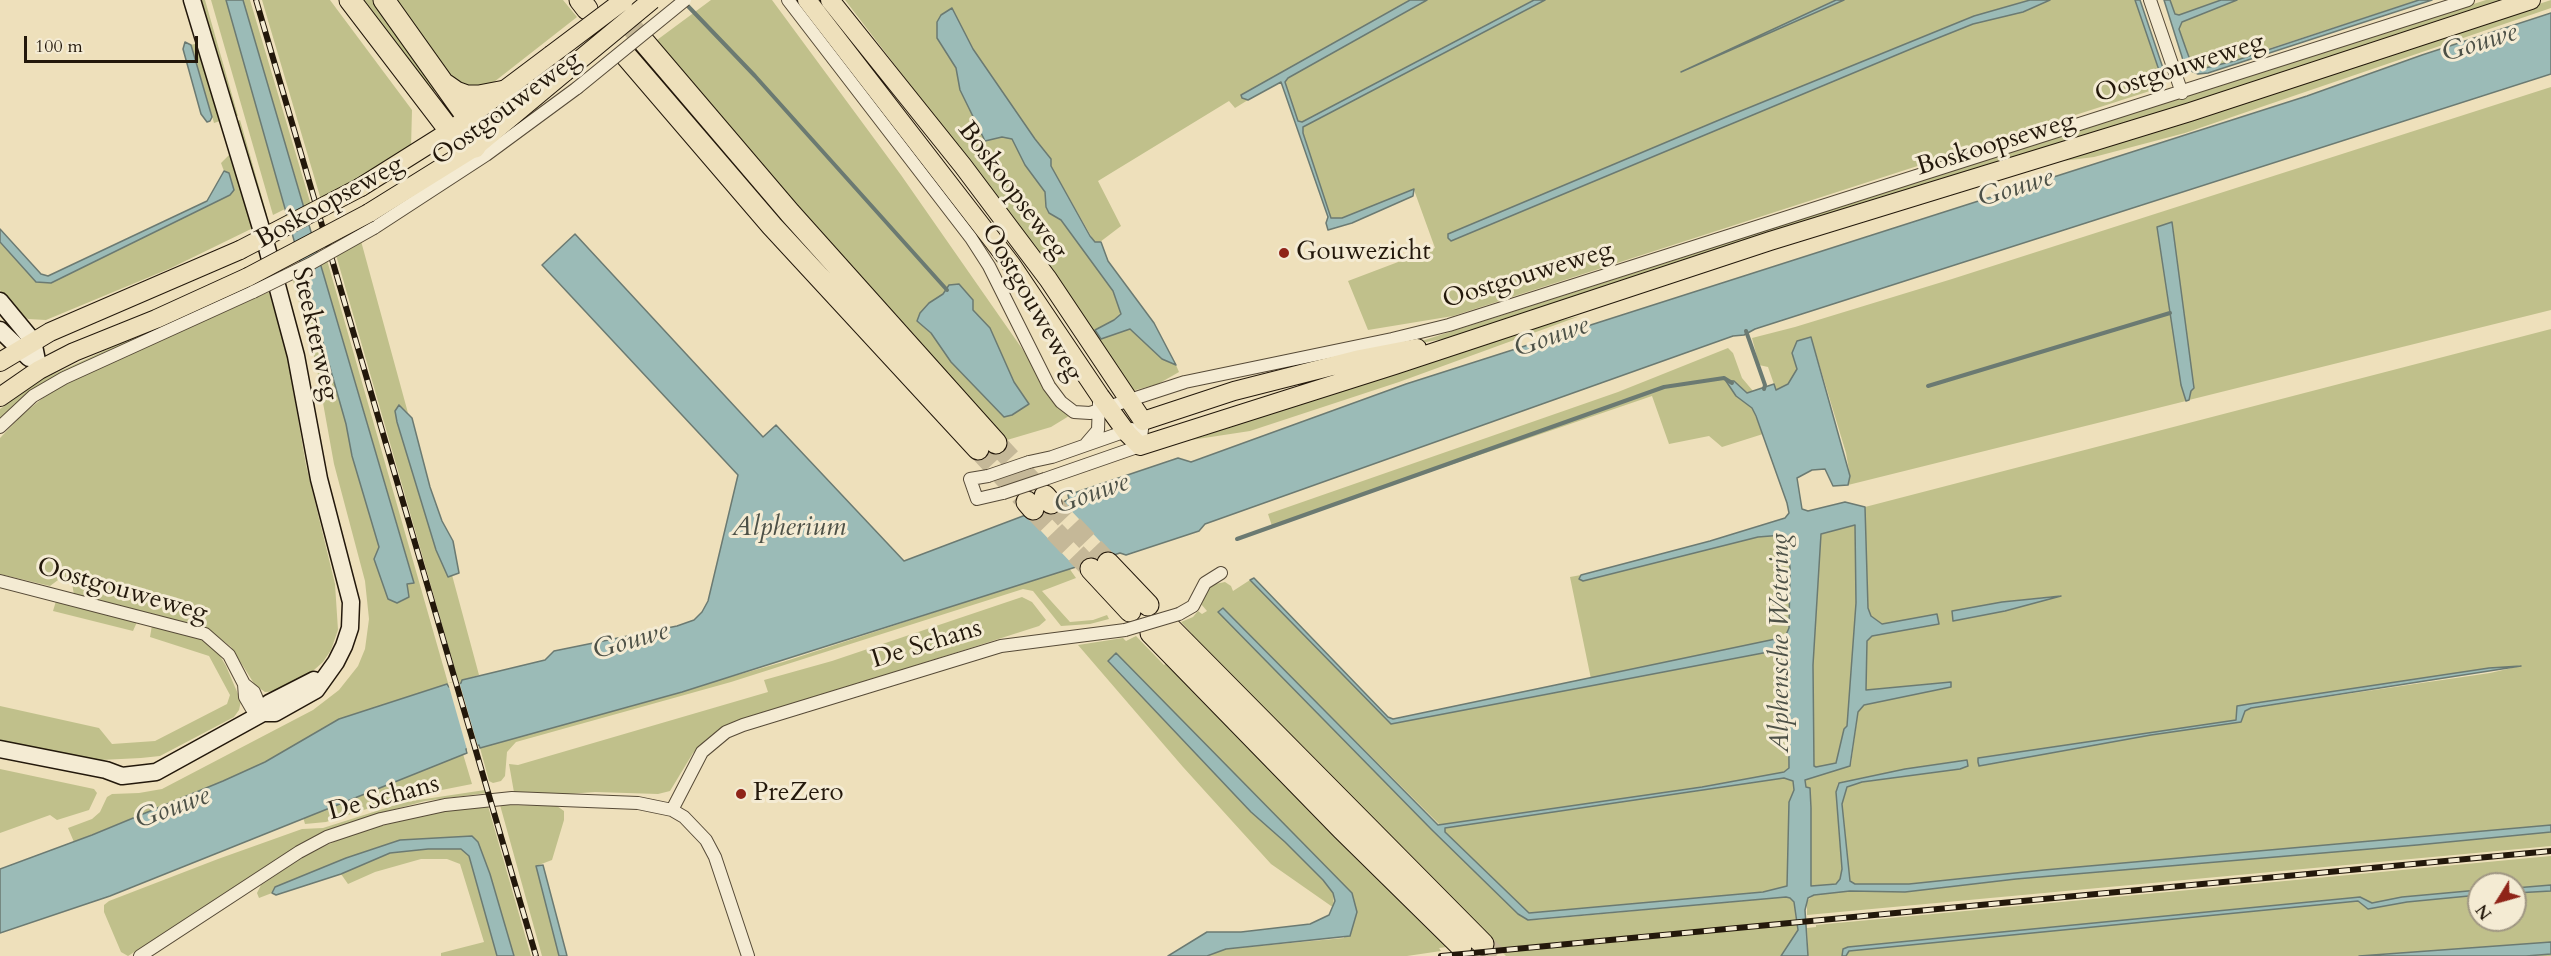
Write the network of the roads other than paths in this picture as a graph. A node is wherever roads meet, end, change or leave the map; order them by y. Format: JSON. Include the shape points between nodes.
{"nodes":[{"id":1,"x":192,"y":0,"type":"edge"},
{"id":2,"x":350,"y":0,"type":"edge"},
{"id":3,"x":384,"y":0,"type":"edge"},
{"id":4,"x":624,"y":0,"type":"edge"},
{"id":5,"x":652,"y":0,"type":"edge"},
{"id":6,"x":685,"y":0,"type":"edge"},
{"id":7,"x":788,"y":0,"type":"edge"},
{"id":8,"x":807,"y":0,"type":"edge"},
{"id":9,"x":830,"y":0,"type":"edge"},
{"id":10,"x":2150,"y":0,"type":"edge"},
{"id":11,"x":2468,"y":0,"type":"edge"},
{"id":12,"x":2531,"y":0,"type":"edge"},
{"id":13,"x":645,"y":43,"type":"tunnel mouth"},
{"id":14,"x":627,"y":57,"type":"tunnel mouth"},
{"id":15,"x":443,"y":83,"type":"junction"},
{"id":16,"x":505,"y":91,"type":"junction"},
{"id":17,"x":2182,"y":93,"type":"junction"},
{"id":18,"x":468,"y":118,"type":"junction"},
{"id":19,"x":450,"y":131,"type":"junction"},
{"id":20,"x":475,"y":147,"type":"junction"},
{"id":21,"x":371,"y":220,"type":"junction"},
{"id":22,"x":251,"y":284,"type":"junction"},
{"id":23,"x":0,"y":301,"type":"edge"},
{"id":24,"x":0,"y":330,"type":"edge"},
{"id":25,"x":1475,"y":338,"type":"junction"},
{"id":26,"x":26,"y":345,"type":"junction"},
{"id":27,"x":0,"y":362,"type":"edge"},
{"id":28,"x":39,"y":370,"type":"junction"},
{"id":29,"x":0,"y":397,"type":"edge"},
{"id":30,"x":1130,"y":399,"type":"junction"},
{"id":31,"x":1102,"y":404,"type":"junction"},
{"id":32,"x":1165,"y":413,"type":"junction"},
{"id":33,"x":1143,"y":421,"type":"junction"},
{"id":34,"x":0,"y":427,"type":"edge"},
{"id":35,"x":1127,"y":433,"type":"junction"},
{"id":36,"x":1085,"y":445,"type":"junction"},
{"id":37,"x":1140,"y":446,"type":"junction"},
{"id":38,"x":1099,"y":566,"type":"tunnel mouth"},
{"id":39,"x":1221,"y":573,"type":"dead end"},
{"id":40,"x":0,"y":581,"type":"edge"},
{"id":41,"x":1134,"y":615,"type":"junction"},
{"id":42,"x":1167,"y":624,"type":"junction"},
{"id":43,"x":259,"y":715,"type":"junction"},
{"id":44,"x":0,"y":749,"type":"edge"},
{"id":45,"x":672,"y":810,"type":"junction"},
{"id":46,"x":1483,"y":944,"type":"tunnel mouth"},
{"id":47,"x":1461,"y":946,"type":"tunnel mouth"},
{"id":48,"x":140,"y":956,"type":"edge"},
{"id":49,"x":748,"y":956,"type":"edge"}],
"edges":[{"from":1,"to":43,"type":"main road","name":"Steekterweg","via":[[296,356],[319,479],[351,602],[350,628],[344,646],[323,678],[269,703]]},
{"from":2,"to":19,"type":"highway"},
{"from":3,"to":15,"type":"highway"},
{"from":4,"to":16,"type":"main road","name":"Boskoopseweg","bridge":true},
{"from":5,"to":20,"type":"main road","name":"Boskoopseweg","bridge":true},
{"from":6,"to":21,"type":"street","name":"Oostgouweweg","bridge":true,"via":[[577,88],[486,155]]},
{"from":7,"to":31,"type":"street","name":"Oostgouweweg","via":[[971,238],[1061,402],[1074,412],[1090,413]]},
{"from":8,"to":31,"type":"main road","name":"Boskoopseweg","via":[[1011,264]]},
{"from":9,"to":30,"type":"main road","name":"Boskoopseweg","via":[[963,166]]},
{"from":10,"to":17,"type":"street"},
{"from":11,"to":17,"type":"street","name":"Oostgouweweg"},
{"from":12,"to":25,"type":"main road","name":"Boskoopseweg"},
{"from":13,"to":14,"type":"highway","via":[[987,446],[772,226]]},
{"from":15,"to":16,"type":"highway","via":[[466,96]]},
{"from":15,"to":18,"type":"highway"},
{"from":16,"to":18,"type":"main road","name":"Boskoopseweg"},
{"from":17,"to":30,"type":"street","name":"Oostgouweweg","via":[[1449,325],[1185,382]]},
{"from":18,"to":19,"type":"main road","name":"Boskoopseweg"},
{"from":18,"to":20,"type":"highway"},
{"from":19,"to":20,"type":"highway"},
{"from":19,"to":26,"type":"main road","name":"Boskoopseweg","bridge":true,"via":[[361,187],[240,250]]},
{"from":20,"to":21,"type":"main road","name":"Boskoopseweg"},
{"from":21,"to":22,"type":"main road","name":"Boskoopseweg","bridge":true},
{"from":22,"to":28,"type":"main road","name":"Boskoopseweg"},
{"from":22,"to":34,"type":"street","via":[[64,378],[33,396]]},
{"from":23,"to":26,"type":"main road"},
{"from":24,"to":26,"type":"main road"},
{"from":25,"to":32,"type":"main road","name":"Boskoopseweg","via":[[1359,358]]},
{"from":25,"to":37,"type":"main road","name":"Boskoopseweg"},
{"from":26,"to":27,"type":"main road","name":"Boskoopseweg"},
{"from":26,"to":28,"type":"main road"},
{"from":28,"to":29,"type":"main road","name":"Boskoopseweg"},
{"from":30,"to":31,"type":"street","name":"Oostgouweweg"},
{"from":30,"to":32,"type":"main road"},
{"from":30,"to":33,"type":"main road","name":"Boskoopseweg"},
{"from":31,"to":35,"type":"main road","name":"Boskoopseweg"},
{"from":31,"to":36,"type":"street","via":[[1098,430]]},
{"from":32,"to":33,"type":"main road","name":"Boskoopseweg"},
{"from":33,"to":35,"type":"street","name":"Boskoopseweg"},
{"from":33,"to":37,"type":"street"},
{"from":35,"to":36,"type":"street","name":"Boskoopseweg"},
{"from":35,"to":37,"type":"main road","name":"Boskoopseweg"},
{"from":36,"to":37,"type":"street","name":"Boskoopseweg","bridge":true,"via":[[1052,458],[970,479],[977,499],[1003,493],[1040,498]]},
{"from":38,"to":41,"type":"highway"},
{"from":39,"to":42,"type":"street","name":"De Schans","via":[[1205,583],[1192,606]]},
{"from":40,"to":43,"type":"street","name":"Oostgouweweg","via":[[205,634],[229,655],[244,684],[245,697]]},
{"from":41,"to":42,"type":"street","name":"De Schans","bridge":true},
{"from":41,"to":45,"type":"street","name":"De Schans","via":[[1104,635],[1001,646],[726,732],[702,752]]},
{"from":42,"to":46,"type":"highway"},
{"from":42,"to":47,"type":"highway","via":[[1325,812]]},
{"from":43,"to":44,"type":"main road","name":"Steekterweg","via":[[181,757],[106,771]]},
{"from":45,"to":48,"type":"street","name":"De Schans","via":[[638,803],[512,798],[453,803],[381,819],[327,837],[299,852]]},
{"from":45,"to":49,"type":"street","name":"De Schans","via":[[694,825],[715,857]]}]}
